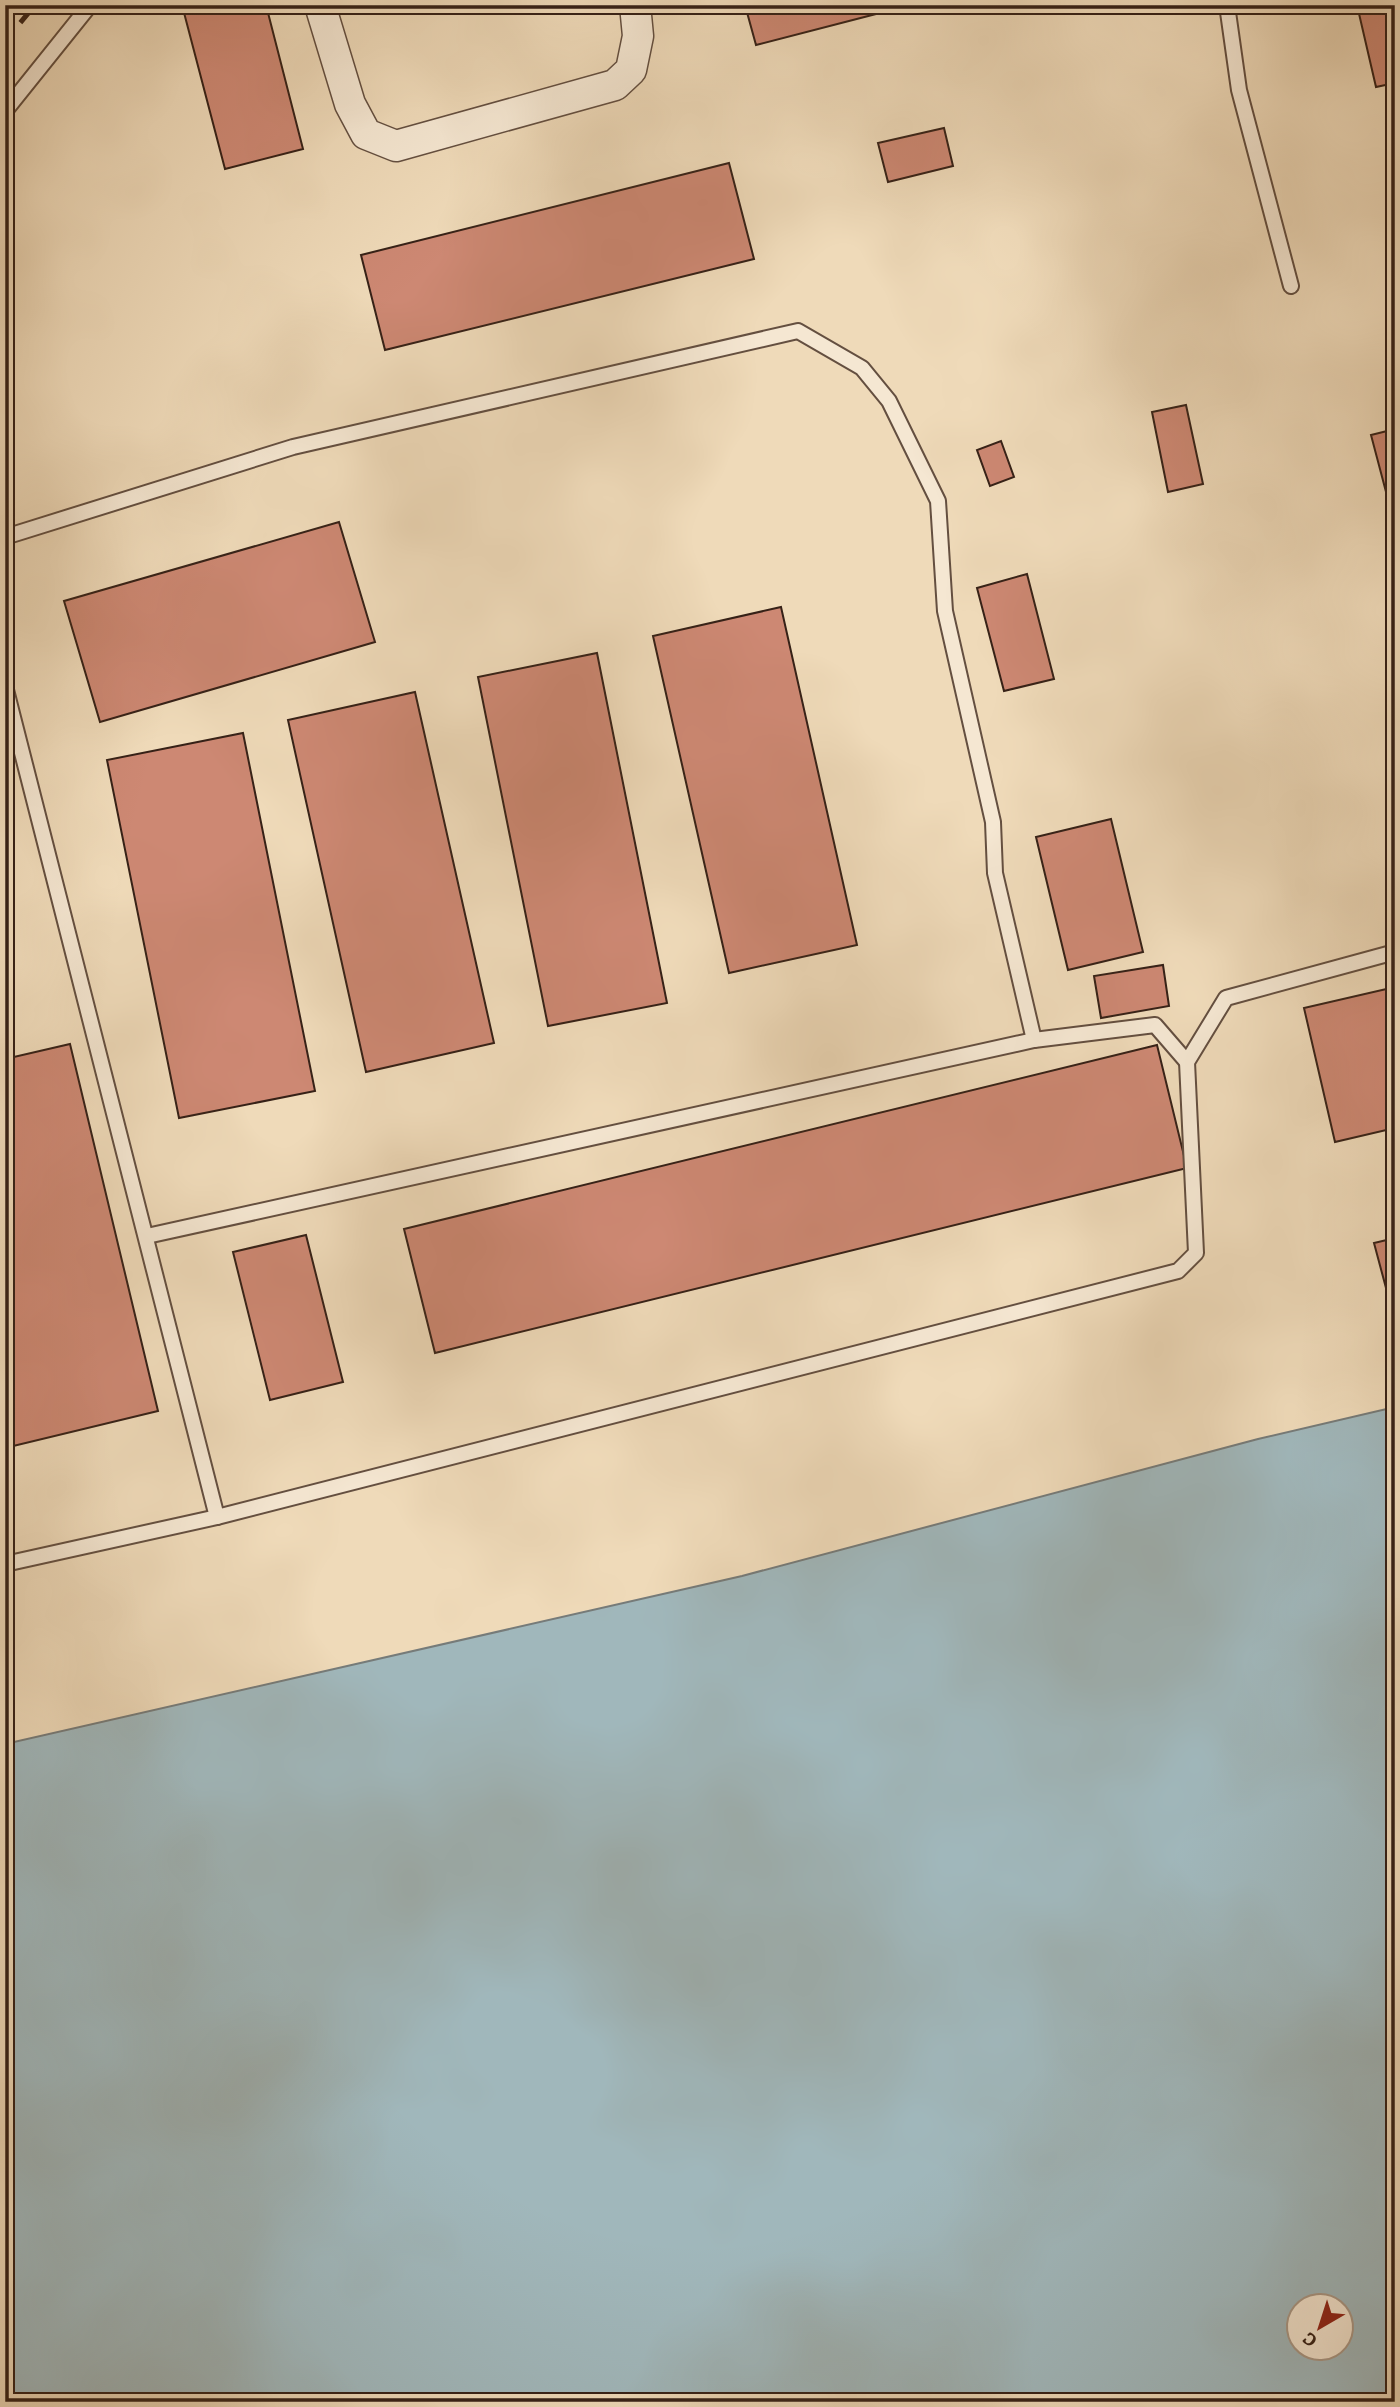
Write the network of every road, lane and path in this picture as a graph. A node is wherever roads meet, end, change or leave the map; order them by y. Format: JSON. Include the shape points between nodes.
{"nodes":[{"id":1,"x":90,"y":5,"type":"edge"},
{"id":2,"x":320,"y":5,"type":"edge"},
{"id":3,"x":635,"y":5,"type":"edge"},
{"id":4,"x":1227,"y":5,"type":"edge"},
{"id":5,"x":5,"y":111,"type":"edge"},
{"id":6,"x":1291,"y":286,"type":"dead end"},
{"id":7,"x":5,"y":537,"type":"edge"},
{"id":8,"x":5,"y":686,"type":"edge"},
{"id":9,"x":1395,"y":951,"type":"edge"},
{"id":10,"x":1034,"y":1040,"type":"junction"},
{"id":11,"x":1187,"y":1062,"type":"junction"},
{"id":12,"x":147,"y":1236,"type":"junction"},
{"id":13,"x":218,"y":1517,"type":"junction"},
{"id":14,"x":5,"y":1564,"type":"edge"}],
"edges":[{"from":1,"to":5,"type":"lane"},
{"from":2,"to":3,"type":"street","via":[[349,104],[366,134],[396,146],[615,85],[631,70],[638,36]]},
{"from":4,"to":6,"type":"lane","via":[[1239,90]]},
{"from":7,"to":10,"type":"lane","via":[[293,447],[798,331],[862,368],[889,401],[938,501],[945,611],[993,822],[995,873]]},
{"from":8,"to":12,"type":"lane"},
{"from":9,"to":11,"type":"lane","via":[[1226,998]]},
{"from":10,"to":11,"type":"lane","via":[[1154,1025]]},
{"from":10,"to":12,"type":"lane"},
{"from":11,"to":13,"type":"lane","via":[[1196,1253],[1178,1271]]},
{"from":12,"to":13,"type":"lane"},
{"from":13,"to":14,"type":"lane"}]}
